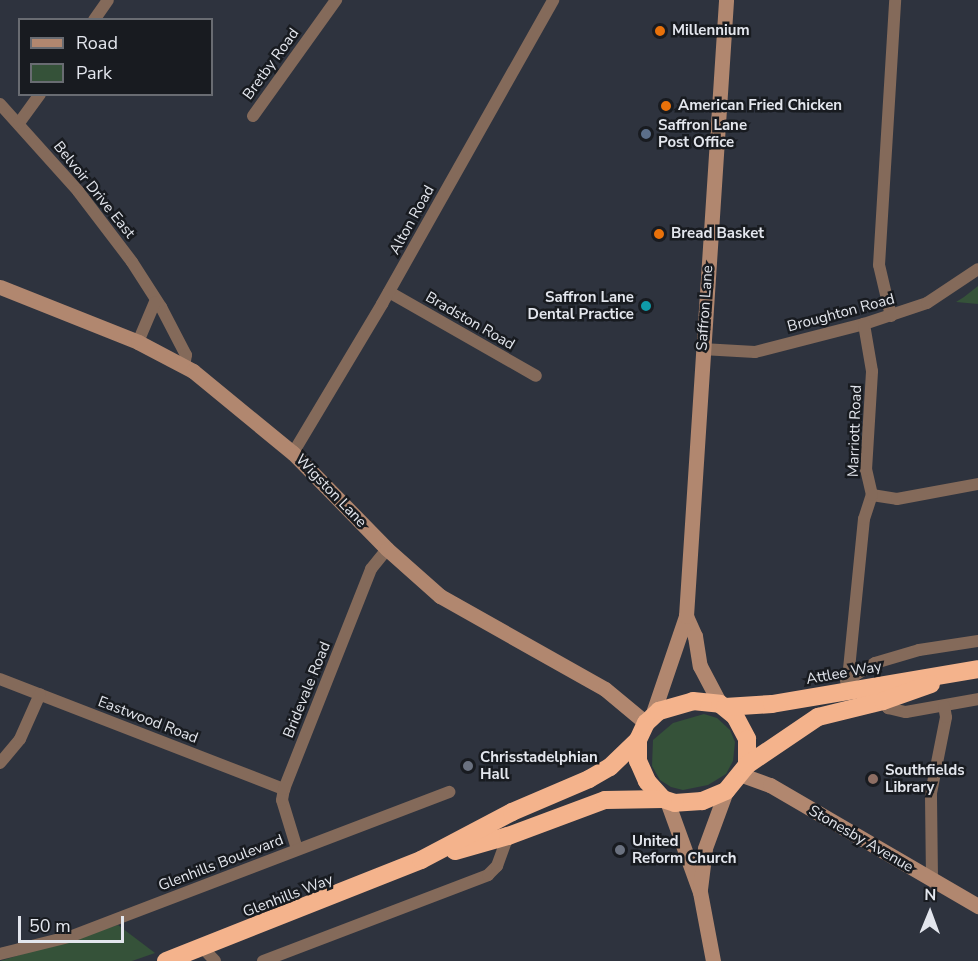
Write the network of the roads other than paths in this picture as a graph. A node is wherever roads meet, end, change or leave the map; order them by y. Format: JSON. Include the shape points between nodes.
{"nodes":[{"id":1,"x":108,"y":0,"type":"edge"},
{"id":2,"x":336,"y":0,"type":"edge"},
{"id":3,"x":553,"y":0,"type":"edge"},
{"id":4,"x":726,"y":0,"type":"edge"},
{"id":5,"x":895,"y":0,"type":"edge"},
{"id":6,"x":95,"y":18,"type":"edge"},
{"id":7,"x":39,"y":96,"type":"edge"},
{"id":8,"x":0,"y":104,"type":"edge"},
{"id":9,"x":253,"y":116,"type":"dead end"},
{"id":10,"x":19,"y":123,"type":"junction"},
{"id":11,"x":978,"y":269,"type":"edge"},
{"id":12,"x":0,"y":287,"type":"edge"},
{"id":13,"x":389,"y":292,"type":"junction"},
{"id":14,"x":155,"y":302,"type":"junction"},
{"id":15,"x":891,"y":316,"type":"junction"},
{"id":16,"x":864,"y":324,"type":"junction"},
{"id":17,"x":138,"y":342,"type":"junction"},
{"id":18,"x":702,"y":349,"type":"junction"},
{"id":19,"x":184,"y":366,"type":"junction"},
{"id":20,"x":536,"y":376,"type":"dead end"},
{"id":21,"x":293,"y":453,"type":"junction"},
{"id":22,"x":978,"y":484,"type":"edge"},
{"id":23,"x":872,"y":495,"type":"junction"},
{"id":24,"x":387,"y":549,"type":"junction"},
{"id":25,"x":686,"y":616,"type":"junction"},
{"id":26,"x":978,"y":641,"type":"edge"},
{"id":27,"x":974,"y":670,"type":"edge"},
{"id":28,"x":0,"y":679,"type":"edge"},
{"id":29,"x":848,"y":679,"type":"junction"},
{"id":30,"x":831,"y":693,"type":"junction"},
{"id":31,"x":40,"y":694,"type":"junction"},
{"id":32,"x":978,"y":699,"type":"edge"},
{"id":33,"x":883,"y":701,"type":"junction"},
{"id":34,"x":723,"y":706,"type":"junction"},
{"id":35,"x":944,"y":706,"type":"junction"},
{"id":36,"x":649,"y":719,"type":"junction"},
{"id":37,"x":638,"y":740,"type":"junction"},
{"id":38,"x":0,"y":763,"type":"edge"},
{"id":39,"x":744,"y":770,"type":"junction"},
{"id":40,"x":284,"y":789,"type":"junction"},
{"id":41,"x":726,"y":791,"type":"junction"},
{"id":42,"x":450,"y":792,"type":"dead end"},
{"id":43,"x":665,"y":800,"type":"junction"},
{"id":44,"x":508,"y":836,"type":"junction"},
{"id":45,"x":297,"y":849,"type":"junction"},
{"id":46,"x":421,"y":860,"type":"junction"},
{"id":47,"x":932,"y":879,"type":"junction"},
{"id":48,"x":700,"y":892,"type":"junction"},
{"id":49,"x":978,"y":906,"type":"edge"},
{"id":50,"x":202,"y":947,"type":"junction"},
{"id":51,"x":0,"y":954,"type":"edge"},
{"id":52,"x":166,"y":961,"type":"edge"},
{"id":53,"x":215,"y":961,"type":"edge"},
{"id":54,"x":263,"y":961,"type":"edge"},
{"id":55,"x":714,"y":961,"type":"edge"}],
"edges":[{"from":1,"to":6,"type":"street"},
{"from":2,"to":9,"type":"street","name":"Bretby Road"},
{"from":3,"to":13,"type":"street","name":"Alton Road"},
{"from":4,"to":18,"type":"main road","name":"Saffron Lane"},
{"from":5,"to":15,"type":"street","via":[[879,265]]},
{"from":7,"to":10,"type":"street"},
{"from":8,"to":10,"type":"street","name":"Belvoir Drive East"},
{"from":10,"to":14,"type":"street","name":"Belvoir Drive East","via":[[78,190],[132,262]]},
{"from":11,"to":15,"type":"street","name":"Broughton Road","via":[[944,294]]},
{"from":12,"to":17,"type":"main road","name":"Wigston Lane"},
{"from":13,"to":20,"type":"street","name":"Bradston Road"},
{"from":13,"to":21,"type":"street","name":"Alton Road"},
{"from":14,"to":17,"type":"street"},
{"from":14,"to":19,"type":"street","name":"Belvoir Drive East","via":[[186,356]]},
{"from":15,"to":16,"type":"street","name":"Broughton Road"},
{"from":16,"to":18,"type":"street","name":"Broughton Road","via":[[755,352]]},
{"from":16,"to":23,"type":"street","name":"Marriott Road","via":[[872,371],[866,470]]},
{"from":17,"to":19,"type":"main road","name":"Wigston Lane"},
{"from":18,"to":25,"type":"main road","name":"Saffron Lane"},
{"from":19,"to":21,"type":"main road","name":"Wigston Lane"},
{"from":21,"to":24,"type":"main road","name":"Wigston Lane"},
{"from":22,"to":23,"type":"street","via":[[897,499]]},
{"from":23,"to":29,"type":"street","name":"Marriott Road","via":[[864,519]]},
{"from":24,"to":36,"type":"main road","name":"Wigston Lane","via":[[440,596],[606,689]]},
{"from":24,"to":40,"type":"street","name":"Bridevale Road","via":[[371,569]]},
{"from":25,"to":34,"type":"main road","name":"Saffron Lane","via":[[695,636],[700,666]]},
{"from":25,"to":36,"type":"main road","name":"Saffron Lane"},
{"from":26,"to":29,"type":"street","via":[[908,653],[875,663]]},
{"from":27,"to":30,"type":"highway","name":"Attlee Way"},
{"from":27,"to":33,"type":"highway","name":"Attlee Way"},
{"from":28,"to":31,"type":"street","name":"Eastwood Road"},
{"from":29,"to":30,"type":"street"},
{"from":30,"to":34,"type":"highway","name":"Attlee Way"},
{"from":31,"to":38,"type":"street","via":[[20,739]]},
{"from":31,"to":40,"type":"street","name":"Eastwood Road"},
{"from":32,"to":35,"type":"street"},
{"from":33,"to":35,"type":"street","via":[[888,708],[906,712]]},
{"from":33,"to":39,"type":"highway","name":"Attlee Way","via":[[818,717]]},
{"from":34,"to":36,"type":"highway","via":[[682,702]]},
{"from":34,"to":39,"type":"highway","via":[[742,726],[748,746]]},
{"from":35,"to":47,"type":"street","via":[[946,717],[931,793]]},
{"from":36,"to":37,"type":"highway"},
{"from":37,"to":43,"type":"highway","via":[[641,771]]},
{"from":37,"to":46,"type":"highway","name":"Glenhills Way","via":[[596,775],[512,812]]},
{"from":39,"to":41,"type":"highway"},
{"from":39,"to":47,"type":"main road","name":"Stonesby Avenue"},
{"from":40,"to":45,"type":"street","name":"Bridevale Road","via":[[282,800]]},
{"from":41,"to":43,"type":"highway","via":[[702,801]]},
{"from":41,"to":48,"type":"main road","via":[[705,848]]},
{"from":42,"to":45,"type":"street","name":"Glenhills Boulevard"},
{"from":43,"to":44,"type":"highway","name":"Glenhills Way","via":[[605,800]]},
{"from":43,"to":48,"type":"main road"},
{"from":44,"to":46,"type":"highway","name":"Glenhills Way"},
{"from":44,"to":54,"type":"street","via":[[497,866],[488,875]]},
{"from":45,"to":51,"type":"street","name":"Glenhills Boulevard","via":[[72,936]]},
{"from":46,"to":50,"type":"highway","name":"Glenhills Way"},
{"from":47,"to":49,"type":"main road","name":"Stonesby Avenue"},
{"from":48,"to":55,"type":"main road"},
{"from":50,"to":52,"type":"highway","name":"Glenhills Way"},
{"from":50,"to":53,"type":"street"}]}
